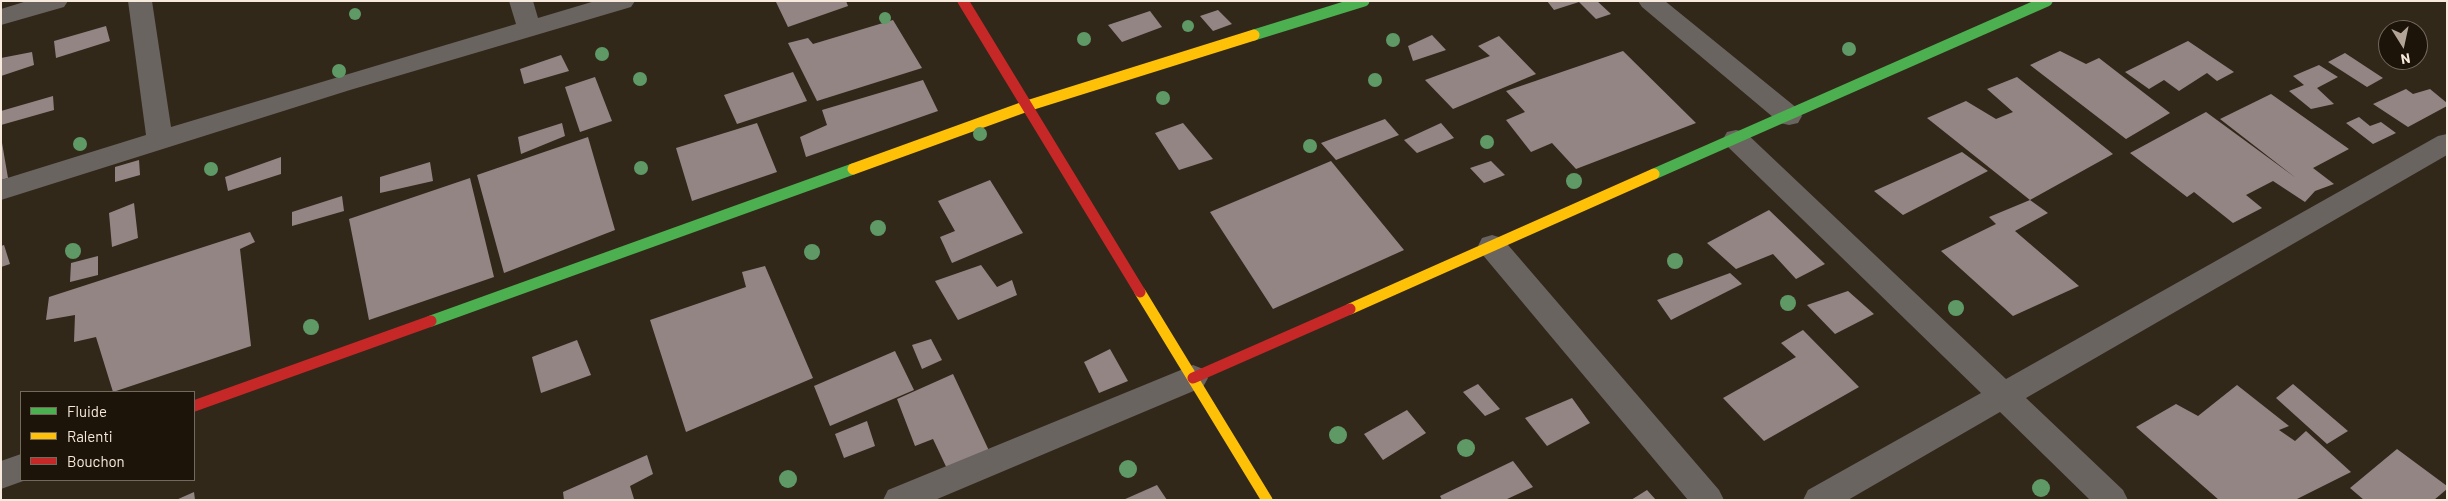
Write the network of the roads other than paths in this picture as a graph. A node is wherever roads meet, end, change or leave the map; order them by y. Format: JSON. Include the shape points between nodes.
{"nodes":[{"id":1,"x":56,"y":1,"type":"edge"},
{"id":2,"x":140,"y":1,"type":"edge"},
{"id":3,"x":521,"y":1,"type":"edge"},
{"id":4,"x":623,"y":1,"type":"edge"},
{"id":5,"x":963,"y":1,"type":"edge"},
{"id":6,"x":1364,"y":1,"type":"edge"},
{"id":7,"x":1650,"y":1,"type":"edge"},
{"id":8,"x":2047,"y":1,"type":"edge"},
{"id":9,"x":1,"y":17,"type":"edge"},
{"id":10,"x":530,"y":29,"type":"junction"},
{"id":11,"x":1027,"y":106,"type":"junction"},
{"id":12,"x":1789,"y":116,"type":"junction"},
{"id":13,"x":1736,"y":138,"type":"junction"},
{"id":14,"x":160,"y":140,"type":"junction"},
{"id":15,"x":2447,"y":143,"type":"edge"},
{"id":16,"x":1,"y":190,"type":"edge"},
{"id":17,"x":1492,"y":246,"type":"junction"},
{"id":18,"x":1193,"y":378,"type":"junction"},
{"id":19,"x":2003,"y":394,"type":"junction"},
{"id":20,"x":195,"y":406,"type":"edge"},
{"id":21,"x":20,"y":468,"type":"edge"},
{"id":22,"x":1,"y":475,"type":"edge"},
{"id":23,"x":899,"y":500,"type":"edge"},
{"id":24,"x":1267,"y":500,"type":"edge"},
{"id":25,"x":1708,"y":500,"type":"edge"},
{"id":26,"x":1819,"y":500,"type":"edge"},
{"id":27,"x":2112,"y":500,"type":"edge"}],
"edges":[{"from":1,"to":9,"type":"street"},
{"from":2,"to":14,"type":"street"},
{"from":3,"to":10,"type":"street"},
{"from":4,"to":10,"type":"street"},
{"from":5,"to":11,"type":"street"},
{"from":6,"to":11,"type":"street"},
{"from":7,"to":12,"type":"street"},
{"from":8,"to":12,"type":"street"},
{"from":10,"to":14,"type":"street"},
{"from":11,"to":18,"type":"street"},
{"from":11,"to":20,"type":"street"},
{"from":12,"to":13,"type":"street"},
{"from":13,"to":17,"type":"street"},
{"from":13,"to":19,"type":"street"},
{"from":14,"to":16,"type":"street"},
{"from":15,"to":19,"type":"street"},
{"from":17,"to":18,"type":"street"},
{"from":17,"to":25,"type":"street"},
{"from":18,"to":23,"type":"street"},
{"from":18,"to":24,"type":"street"},
{"from":19,"to":26,"type":"street"},
{"from":19,"to":27,"type":"street"},
{"from":21,"to":22,"type":"street"}]}
